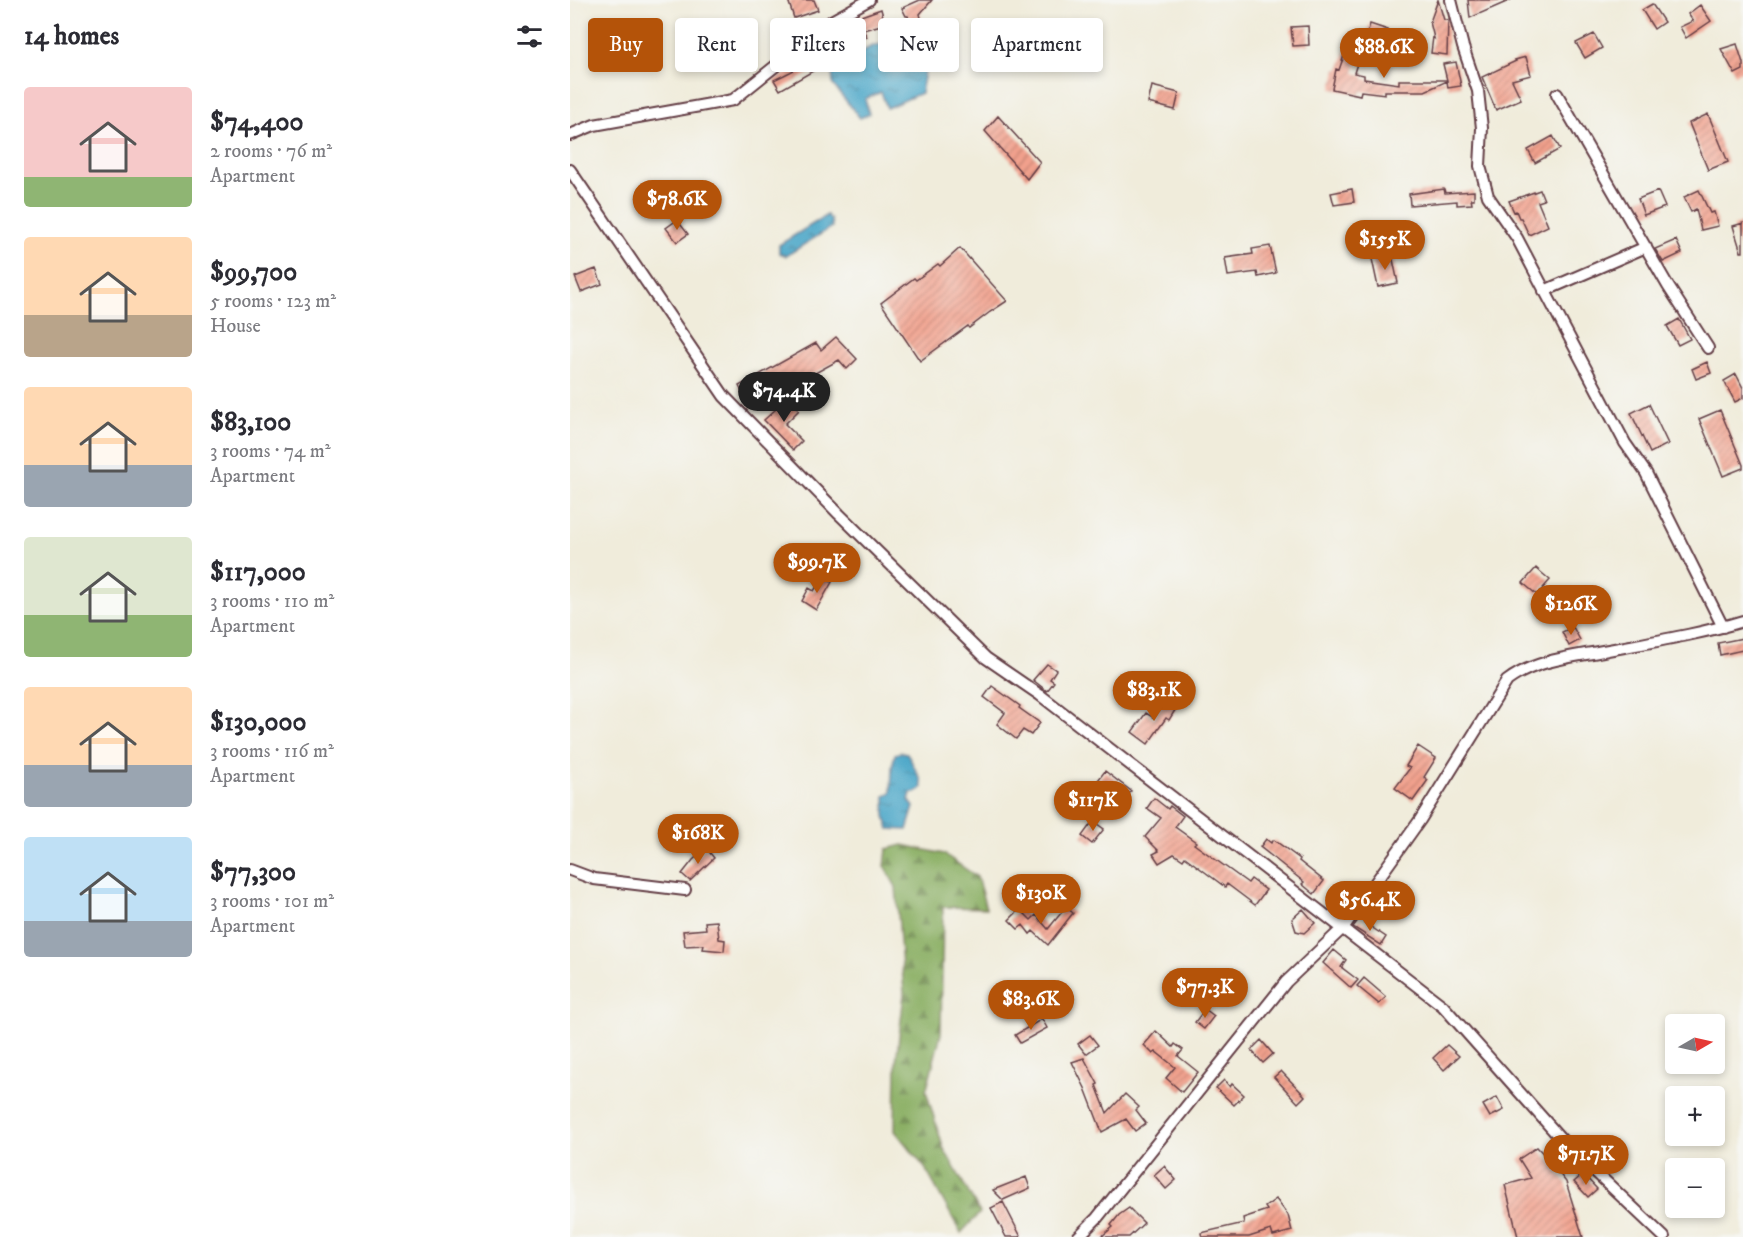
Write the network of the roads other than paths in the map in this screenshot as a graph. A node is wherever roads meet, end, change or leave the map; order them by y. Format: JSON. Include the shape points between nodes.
{"nodes":[{"id":1,"x":869,"y":0,"type":"edge"},
{"id":2,"x":1451,"y":0,"type":"edge"},
{"id":3,"x":1557,"y":94,"type":"dead end"},
{"id":4,"x":570,"y":135,"type":"edge"},
{"id":5,"x":570,"y":170,"type":"edge"},
{"id":6,"x":1646,"y":247,"type":"junction"},
{"id":7,"x":1545,"y":291,"type":"junction"},
{"id":8,"x":1708,"y":348,"type":"dead end"},
{"id":9,"x":1743,"y":621,"type":"edge"},
{"id":10,"x":1723,"y":627,"type":"junction"},
{"id":11,"x":570,"y":870,"type":"edge"},
{"id":12,"x":685,"y":890,"type":"dead end"},
{"id":13,"x":1343,"y":928,"type":"junction"},
{"id":14,"x":1079,"y":1236,"type":"edge"},
{"id":15,"x":1664,"y":1237,"type":"edge"}],
"edges":[{"from":1,"to":4,"type":"street","via":[[833,20],[733,100],[594,125]]},
{"from":2,"to":7,"type":"street","via":[[1478,91],[1482,128],[1480,166],[1488,196],[1517,238]]},
{"from":3,"to":6,"type":"street"},
{"from":5,"to":13,"type":"street","via":[[724,396],[986,658],[1040,695]]},
{"from":6,"to":7,"type":"street"},
{"from":6,"to":8,"type":"street"},
{"from":7,"to":10,"type":"street","via":[[1625,443],[1647,473]]},
{"from":9,"to":10,"type":"street"},
{"from":10,"to":13,"type":"street","via":[[1530,667],[1507,681],[1420,820]]},
{"from":11,"to":12,"type":"street","via":[[594,879]]},
{"from":13,"to":14,"type":"street","via":[[1286,982]]},
{"from":13,"to":15,"type":"street","via":[[1443,1006],[1562,1140]]}]}
